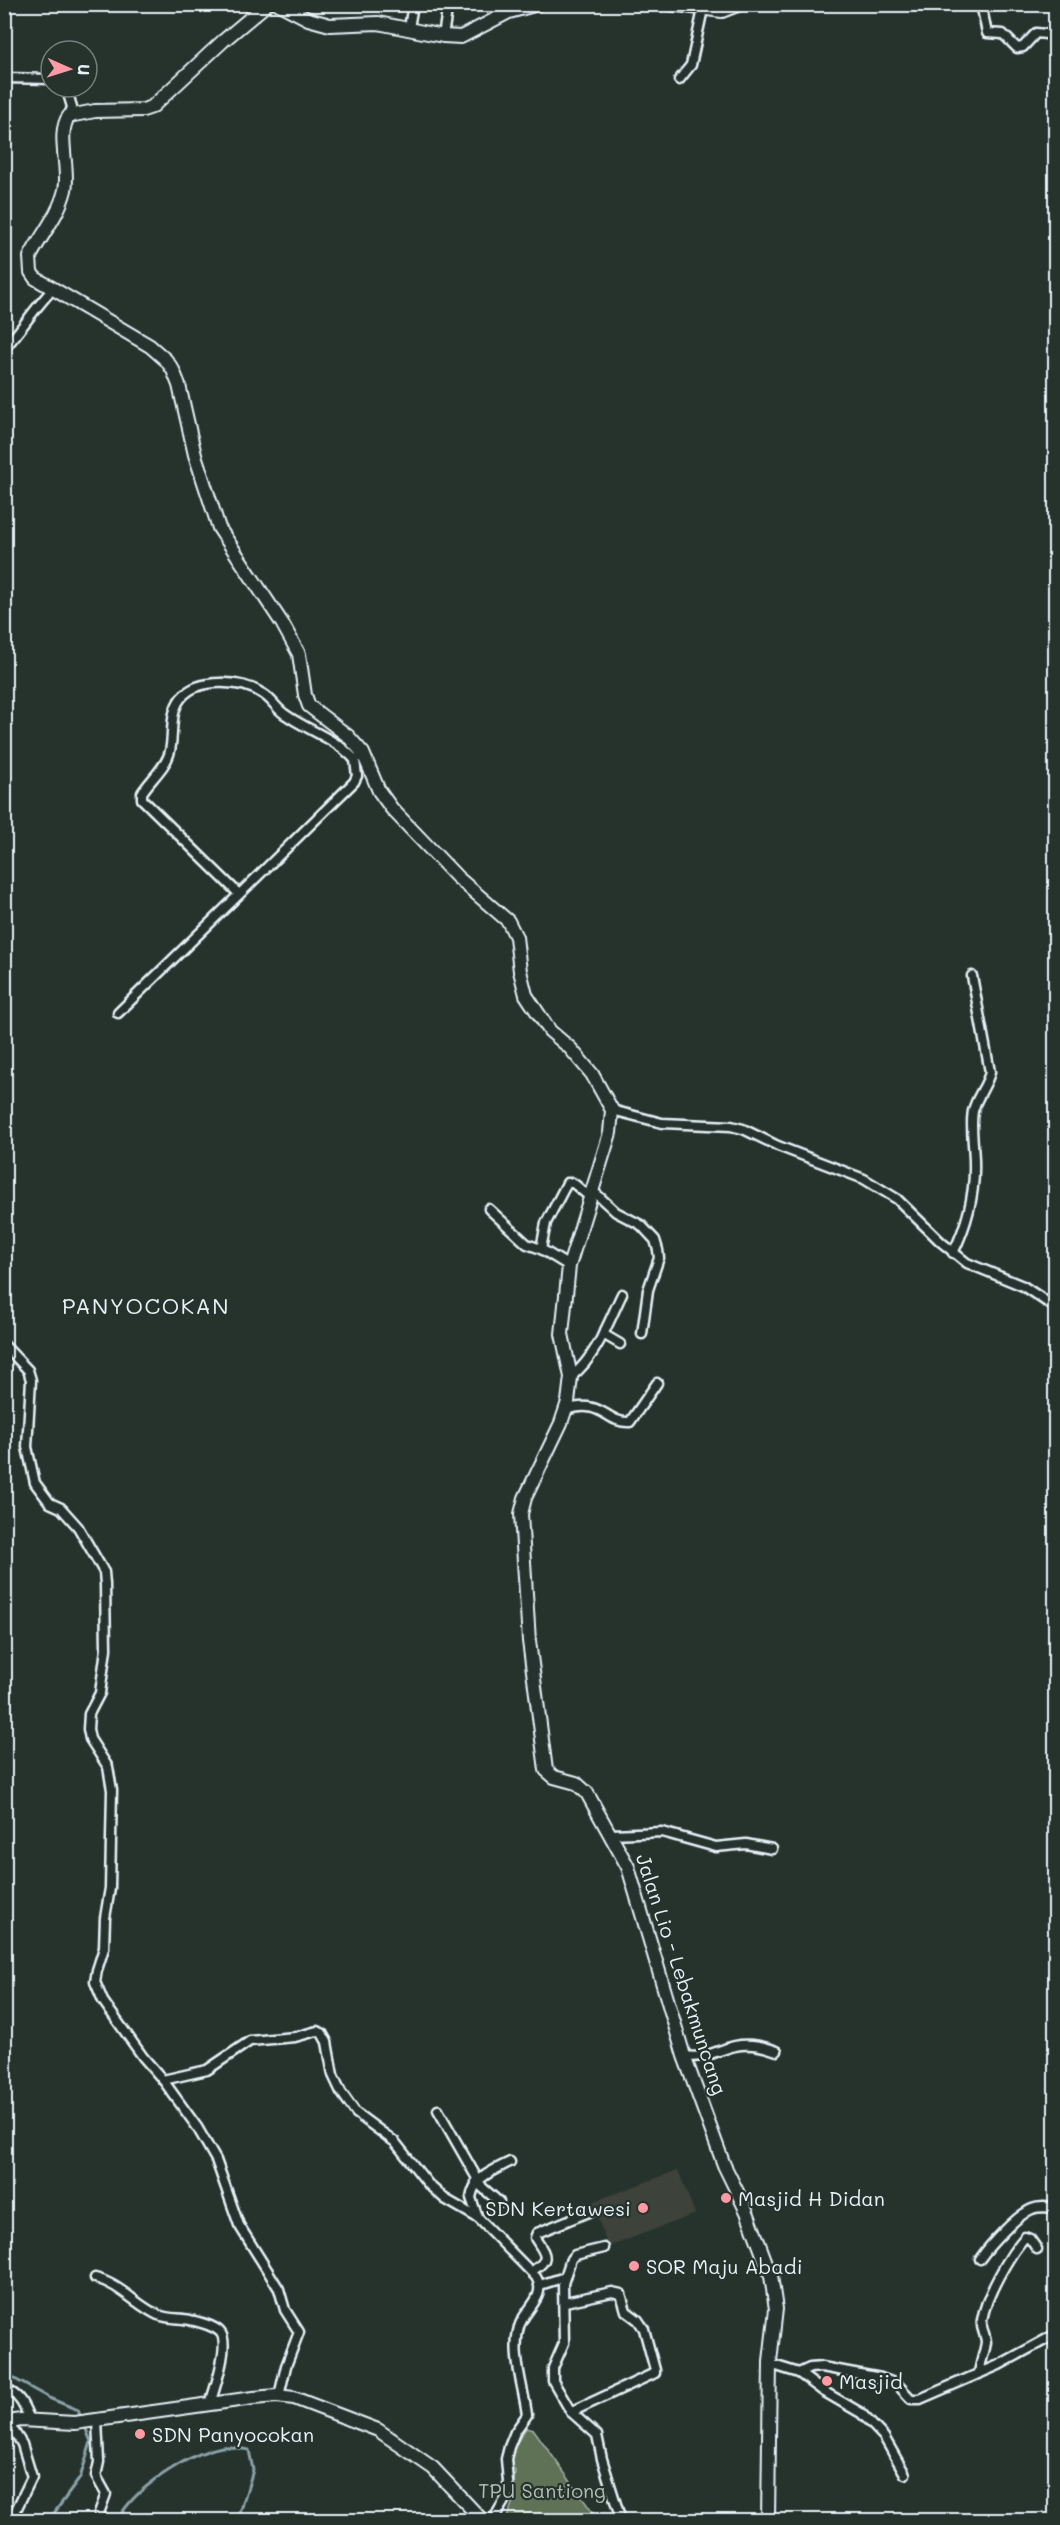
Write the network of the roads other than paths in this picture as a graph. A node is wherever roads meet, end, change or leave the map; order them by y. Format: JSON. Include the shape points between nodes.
{"nodes":[{"id":1,"x":267,"y":4,"type":"edge"},
{"id":2,"x":279,"y":4,"type":"edge"},
{"id":3,"x":413,"y":4,"type":"edge"},
{"id":4,"x":448,"y":4,"type":"edge"},
{"id":5,"x":538,"y":4,"type":"edge"},
{"id":6,"x":670,"y":4,"type":"edge"},
{"id":7,"x":740,"y":4,"type":"edge"},
{"id":8,"x":981,"y":4,"type":"edge"},
{"id":9,"x":703,"y":9,"type":"junction"},
{"id":10,"x":410,"y":28,"type":"junction"},
{"id":11,"x":1056,"y":35,"type":"edge"},
{"id":12,"x":443,"y":36,"type":"junction"},
{"id":13,"x":4,"y":78,"type":"edge"},
{"id":14,"x":39,"y":79,"type":"edge"},
{"id":15,"x":679,"y":80,"type":"dead end"},
{"id":16,"x":70,"y":99,"type":"edge"},
{"id":17,"x":69,"y":116,"type":"junction"},
{"id":18,"x":54,"y":288,"type":"junction"},
{"id":19,"x":4,"y":349,"type":"edge"},
{"id":20,"x":359,"y":757,"type":"junction"},
{"id":21,"x":238,"y":894,"type":"junction"},
{"id":22,"x":972,"y":976,"type":"dead end"},
{"id":23,"x":118,"y":1013,"type":"dead end"},
{"id":24,"x":612,"y":1110,"type":"junction"},
{"id":25,"x":592,"y":1194,"type":"junction"},
{"id":26,"x":489,"y":1209,"type":"dead end"},
{"id":27,"x":541,"y":1249,"type":"junction"},
{"id":28,"x":953,"y":1253,"type":"junction"},
{"id":29,"x":569,"y":1266,"type":"junction"},
{"id":30,"x":622,"y":1294,"type":"dead end"},
{"id":31,"x":1056,"y":1308,"type":"edge"},
{"id":32,"x":642,"y":1334,"type":"dead end"},
{"id":33,"x":603,"y":1335,"type":"junction"},
{"id":34,"x":620,"y":1344,"type":"dead end"},
{"id":35,"x":4,"y":1345,"type":"edge"},
{"id":36,"x":571,"y":1377,"type":"junction"},
{"id":37,"x":657,"y":1383,"type":"dead end"},
{"id":38,"x":566,"y":1410,"type":"junction"},
{"id":39,"x":611,"y":1833,"type":"junction"},
{"id":40,"x":772,"y":1850,"type":"dead end"},
{"id":41,"x":777,"y":2051,"type":"dead end"},
{"id":42,"x":684,"y":2056,"type":"junction"},
{"id":43,"x":162,"y":2080,"type":"junction"},
{"id":44,"x":438,"y":2110,"type":"dead end"},
{"id":45,"x":510,"y":2162,"type":"dead end"},
{"id":46,"x":477,"y":2181,"type":"junction"},
{"id":47,"x":499,"y":2202,"type":"dead end"},
{"id":48,"x":1056,"y":2208,"type":"edge"},
{"id":49,"x":591,"y":2211,"type":"dead end"},
{"id":50,"x":478,"y":2218,"type":"junction"},
{"id":51,"x":1014,"y":2223,"type":"junction"},
{"id":52,"x":1025,"y":2237,"type":"junction"},
{"id":53,"x":604,"y":2248,"type":"dead end"},
{"id":54,"x":1037,"y":2249,"type":"dead end"},
{"id":55,"x":980,"y":2259,"type":"dead end"},
{"id":56,"x":532,"y":2271,"type":"junction"},
{"id":57,"x":566,"y":2277,"type":"junction"},
{"id":58,"x":95,"y":2278,"type":"dead end"},
{"id":59,"x":540,"y":2285,"type":"junction"},
{"id":60,"x":565,"y":2302,"type":"junction"},
{"id":61,"x":1056,"y":2334,"type":"edge"},
{"id":62,"x":770,"y":2364,"type":"junction"},
{"id":63,"x":799,"y":2373,"type":"junction"},
{"id":64,"x":979,"y":2374,"type":"junction"},
{"id":65,"x":4,"y":2389,"type":"edge"},
{"id":66,"x":279,"y":2396,"type":"junction"},
{"id":67,"x":210,"y":2404,"type":"junction"},
{"id":68,"x":570,"y":2412,"type":"junction"},
{"id":69,"x":30,"y":2420,"type":"junction"},
{"id":70,"x":96,"y":2420,"type":"junction"},
{"id":71,"x":6,"y":2422,"type":"edge"},
{"id":72,"x":905,"y":2474,"type":"dead end"},
{"id":73,"x":99,"y":2513,"type":"dead end"},
{"id":74,"x":16,"y":2520,"type":"edge"},
{"id":75,"x":482,"y":2520,"type":"edge"},
{"id":76,"x":493,"y":2520,"type":"edge"},
{"id":77,"x":621,"y":2520,"type":"edge"},
{"id":78,"x":768,"y":2520,"type":"edge"}],
"edges":[{"from":1,"to":17,"type":"street","via":[[152,107]]},
{"from":2,"to":10,"type":"street","via":[[321,24],[371,23]]},
{"from":3,"to":10,"type":"street"},
{"from":4,"to":12,"type":"street"},
{"from":5,"to":12,"type":"street","via":[[509,12],[461,37]]},
{"from":6,"to":9,"type":"street"},
{"from":7,"to":9,"type":"street","via":[[722,11]]},
{"from":8,"to":11,"type":"street","via":[[987,33],[1003,34],[1017,48],[1036,33]]},
{"from":9,"to":15,"type":"street","via":[[690,65]]},
{"from":10,"to":12,"type":"street"},
{"from":13,"to":14,"type":"street"},
{"from":16,"to":17,"type":"street"},
{"from":17,"to":18,"type":"street","via":[[64,125],[65,189],[59,208],[30,257],[35,278]]},
{"from":18,"to":19,"type":"street"},
{"from":18,"to":20,"type":"street","via":[[150,346],[170,365],[219,528],[299,654],[309,706],[348,736]]},
{"from":20,"to":21,"type":"street","via":[[354,782]]},
{"from":20,"to":21,"type":"street","via":[[284,714],[252,688],[217,682],[182,696],[174,710],[170,753],[142,793],[142,799]]},
{"from":20,"to":24,"type":"street","via":[[392,809],[457,877],[508,921],[516,937],[523,984],[531,1005],[592,1074]]},
{"from":21,"to":23,"type":"street"},
{"from":22,"to":28,"type":"street","via":[[990,1072],[974,1110],[971,1200],[965,1230]]},
{"from":24,"to":25,"type":"street","name":"Jalan Lio - Lebakmuncang","via":[[610,1133]]},
{"from":24,"to":28,"type":"street","via":[[662,1123],[743,1129],[847,1172],[897,1199]]},
{"from":25,"to":27,"type":"street","via":[[573,1183],[566,1184],[546,1222]]},
{"from":25,"to":29,"type":"street","name":"Jalan Lio - Lebakmuncang"},
{"from":25,"to":32,"type":"street","via":[[641,1225],[655,1240],[657,1266],[648,1290]]},
{"from":26,"to":27,"type":"street","via":[[526,1244]]},
{"from":27,"to":29,"type":"street"},
{"from":28,"to":31,"type":"street","via":[[966,1263],[1023,1286]]},
{"from":29,"to":36,"type":"street","name":"Jalan Lio - Lebakmuncang","via":[[562,1334]]},
{"from":30,"to":33,"type":"street"},
{"from":33,"to":34,"type":"street"},
{"from":33,"to":36,"type":"street","via":[[588,1360]]},
{"from":35,"to":43,"type":"street","via":[[28,1370],[32,1380],[27,1447],[35,1483],[50,1503],[78,1527],[104,1572],[106,1649],[100,1693],[89,1714],[88,1729],[108,1767],[112,1790],[110,1888],[96,1982],[103,2001]]},
{"from":36,"to":38,"type":"street","name":"Jalan Lio - Lebakmuncang"},
{"from":37,"to":38,"type":"street","via":[[630,1422],[592,1406]]},
{"from":38,"to":39,"type":"street","name":"Jalan Lio - Lebakmuncang","via":[[521,1514],[530,1641],[546,1770],[582,1788]]},
{"from":39,"to":40,"type":"street","via":[[662,1832],[716,1847],[746,1844]]},
{"from":39,"to":42,"type":"street","name":"Jalan Lio - Lebakmuncang","via":[[644,1914]]},
{"from":41,"to":42,"type":"street","via":[[745,2045],[710,2056]]},
{"from":42,"to":62,"type":"street","name":"Jalan Lio - Lebakmuncang","via":[[771,2276],[776,2309]]},
{"from":43,"to":50,"type":"street","via":[[207,2070],[250,2041],[322,2033],[333,2075],[356,2113],[395,2142],[445,2199]]},
{"from":43,"to":66,"type":"street","via":[[216,2160],[239,2225],[298,2328]]},
{"from":44,"to":46,"type":"street"},
{"from":45,"to":46,"type":"street"},
{"from":46,"to":47,"type":"street"},
{"from":46,"to":50,"type":"street","via":[[471,2199]]},
{"from":48,"to":51,"type":"street","via":[[1030,2210]]},
{"from":49,"to":56,"type":"street","via":[[537,2233],[535,2239],[545,2258]]},
{"from":50,"to":56,"type":"street"},
{"from":51,"to":52,"type":"street"},
{"from":51,"to":55,"type":"street"},
{"from":52,"to":54,"type":"street"},
{"from":52,"to":64,"type":"street","via":[[1007,2260],[986,2305],[981,2333],[986,2342]]},
{"from":53,"to":57,"type":"street","via":[[575,2255]]},
{"from":56,"to":59,"type":"street"},
{"from":57,"to":59,"type":"street"},
{"from":57,"to":60,"type":"street"},
{"from":58,"to":67,"type":"street","via":[[158,2315],[200,2322],[220,2331],[224,2352]]},
{"from":59,"to":76,"type":"street","via":[[538,2298],[526,2312],[518,2331],[527,2415],[509,2447],[509,2489]]},
{"from":60,"to":68,"type":"street","via":[[564,2343],[552,2374],[554,2387]]},
{"from":60,"to":68,"type":"street","via":[[612,2292],[621,2294],[626,2311],[644,2330],[655,2370]]},
{"from":61,"to":64,"type":"street"},
{"from":62,"to":63,"type":"street"},
{"from":62,"to":78,"type":"street","name":"Jalan Lio - Lebakmuncang"},
{"from":63,"to":64,"type":"street","via":[[817,2366],[881,2378],[894,2382],[916,2400]]},
{"from":63,"to":72,"type":"street","via":[[868,2419]]},
{"from":65,"to":69,"type":"street","via":[[14,2392]]},
{"from":66,"to":67,"type":"street"},
{"from":66,"to":75,"type":"street","via":[[308,2402],[378,2430],[433,2468]]},
{"from":67,"to":70,"type":"street"},
{"from":68,"to":77,"type":"street","via":[[597,2435]]},
{"from":69,"to":70,"type":"street"},
{"from":69,"to":71,"type":"street"},
{"from":70,"to":73,"type":"street","via":[[96,2476],[106,2493]]},
{"from":71,"to":74,"type":"street","via":[[22,2444],[32,2477],[16,2510]]}]}
